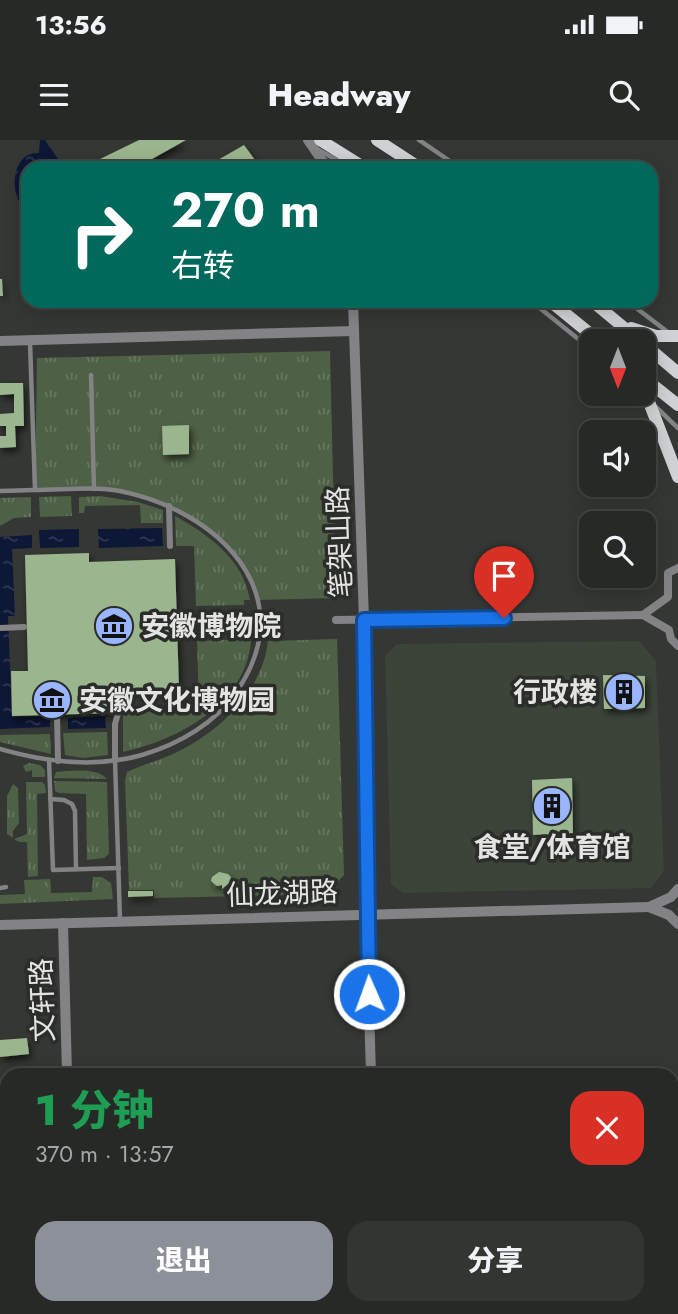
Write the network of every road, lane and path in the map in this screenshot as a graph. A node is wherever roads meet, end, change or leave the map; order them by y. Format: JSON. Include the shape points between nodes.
{"nodes":[{"id":1,"x":300,"y":140,"type":"edge"},
{"id":2,"x":377,"y":140,"type":"edge"},
{"id":3,"x":419,"y":140,"type":"edge"},
{"id":4,"x":314,"y":142,"type":"edge"},
{"id":5,"x":323,"y":161,"type":"edge"},
{"id":6,"x":341,"y":161,"type":"edge"},
{"id":7,"x":351,"y":161,"type":"edge"},
{"id":8,"x":409,"y":161,"type":"edge"},
{"id":9,"x":450,"y":161,"type":"edge"},
{"id":10,"x":353,"y":308,"type":"edge"},
{"id":11,"x":540,"y":308,"type":"edge"},
{"id":12,"x":559,"y":308,"type":"edge"},
{"id":13,"x":601,"y":308,"type":"edge"},
{"id":14,"x":636,"y":308,"type":"edge"},
{"id":15,"x":620,"y":324,"type":"junction"},
{"id":16,"x":584,"y":329,"type":"edge"},
{"id":17,"x":626,"y":329,"type":"edge"},
{"id":18,"x":354,"y":331,"type":"junction"},
{"id":19,"x":676,"y":338,"type":"edge"},
{"id":20,"x":30,"y":340,"type":"junction"},
{"id":21,"x":579,"y":340,"type":"edge"},
{"id":22,"x":0,"y":341,"type":"edge"},
{"id":23,"x":656,"y":355,"type":"edge"},
{"id":24,"x":678,"y":373,"type":"edge"},
{"id":25,"x":91,"y":375,"type":"dead end"},
{"id":26,"x":656,"y":388,"type":"edge"},
{"id":27,"x":656,"y":405,"type":"edge"},
{"id":28,"x":678,"y":405,"type":"edge"},
{"id":29,"x":650,"y":406,"type":"edge"},
{"id":30,"x":678,"y":428,"type":"edge"},
{"id":31,"x":678,"y":477,"type":"edge"},
{"id":32,"x":94,"y":489,"type":"junction"},
{"id":33,"x":35,"y":490,"type":"junction"},
{"id":34,"x":0,"y":491,"type":"edge"},
{"id":35,"x":169,"y":506,"type":"junction"},
{"id":36,"x":170,"y":546,"type":"dead end"},
{"id":37,"x":678,"y":568,"type":"edge"},
{"id":38,"x":643,"y":615,"type":"junction"},
{"id":39,"x":337,"y":620,"type":"dead end"},
{"id":40,"x":364,"y":620,"type":"junction"},
{"id":41,"x":24,"y":627,"type":"dead end"},
{"id":42,"x":0,"y":628,"type":"edge"},
{"id":43,"x":678,"y":646,"type":"edge"},
{"id":44,"x":119,"y":710,"type":"dead end"},
{"id":45,"x":57,"y":715,"type":"dead end"},
{"id":46,"x":0,"y":750,"type":"edge"},
{"id":47,"x":49,"y":760,"type":"junction"},
{"id":48,"x":115,"y":760,"type":"junction"},
{"id":49,"x":58,"y":761,"type":"junction"},
{"id":50,"x":50,"y":799,"type":"junction"},
{"id":51,"x":118,"y":868,"type":"junction"},
{"id":52,"x":76,"y":869,"type":"junction"},
{"id":53,"x":678,"y":889,"type":"edge"},
{"id":54,"x":649,"y":907,"type":"junction"},
{"id":55,"x":366,"y":914,"type":"junction"},
{"id":56,"x":120,"y":920,"type":"junction"},
{"id":57,"x":63,"y":923,"type":"junction"},
{"id":58,"x":678,"y":924,"type":"edge"},
{"id":59,"x":0,"y":925,"type":"edge"},
{"id":60,"x":67,"y":1068,"type":"edge"},
{"id":61,"x":371,"y":1068,"type":"edge"}],
"edges":[{"from":1,"to":4,"type":"lane"},
{"from":2,"to":8,"type":"main road"},
{"from":3,"to":9,"type":"lane"},
{"from":4,"to":5,"type":"street"},
{"from":4,"to":6,"type":"lane"},
{"from":4,"to":7,"type":"main road"},
{"from":10,"to":18,"type":"street","name":"笔架山路"},
{"from":11,"to":21,"type":"lane"},
{"from":12,"to":16,"type":"main road"},
{"from":13,"to":15,"type":"main road"},
{"from":14,"to":19,"type":"lane"},
{"from":15,"to":17,"type":"main road"},
{"from":15,"to":19,"type":"main road"},
{"from":18,"to":20,"type":"street"},
{"from":18,"to":40,"type":"street","name":"笔架山路"},
{"from":20,"to":22,"type":"street"},
{"from":20,"to":33,"type":"lane"},
{"from":23,"to":24,"type":"main road"},
{"from":25,"to":32,"type":"lane"},
{"from":26,"to":28,"type":"main road"},
{"from":27,"to":30,"type":"lane"},
{"from":29,"to":31,"type":"main road"},
{"from":32,"to":33,"type":"lane"},
{"from":32,"to":35,"type":"lane"},
{"from":33,"to":34,"type":"lane"},
{"from":35,"to":36,"type":"street"},
{"from":35,"to":48,"type":"lane","via":[[209,528],[246,569],[258,600],[259,646],[232,699],[207,723],[170,744]]},
{"from":37,"to":38,"type":"street","via":[[668,573],[668,597]]},
{"from":38,"to":40,"type":"street"},
{"from":38,"to":43,"type":"street","via":[[669,630]]},
{"from":39,"to":40,"type":"street"},
{"from":40,"to":55,"type":"street","name":"笔架山路"},
{"from":41,"to":42,"type":"street"},
{"from":44,"to":48,"type":"street"},
{"from":45,"to":49,"type":"street"},
{"from":46,"to":47,"type":"lane"},
{"from":47,"to":49,"type":"lane"},
{"from":47,"to":50,"type":"lane"},
{"from":48,"to":49,"type":"lane"},
{"from":48,"to":51,"type":"lane"},
{"from":50,"to":52,"type":"lane","via":[[65,800],[75,811]]},
{"from":50,"to":52,"type":"lane","via":[[53,870]]},
{"from":51,"to":52,"type":"lane"},
{"from":51,"to":56,"type":"lane"},
{"from":53,"to":54,"type":"street"},
{"from":54,"to":55,"type":"street","name":"仙龙湖路"},
{"from":54,"to":58,"type":"street"},
{"from":55,"to":56,"type":"street","name":"仙龙湖路"},
{"from":55,"to":61,"type":"street","name":"笔架山路"},
{"from":56,"to":57,"type":"street","name":"仙龙湖路"},
{"from":57,"to":59,"type":"street","name":"仙龙湖路"},
{"from":57,"to":60,"type":"street","name":"文轩路"}]}
